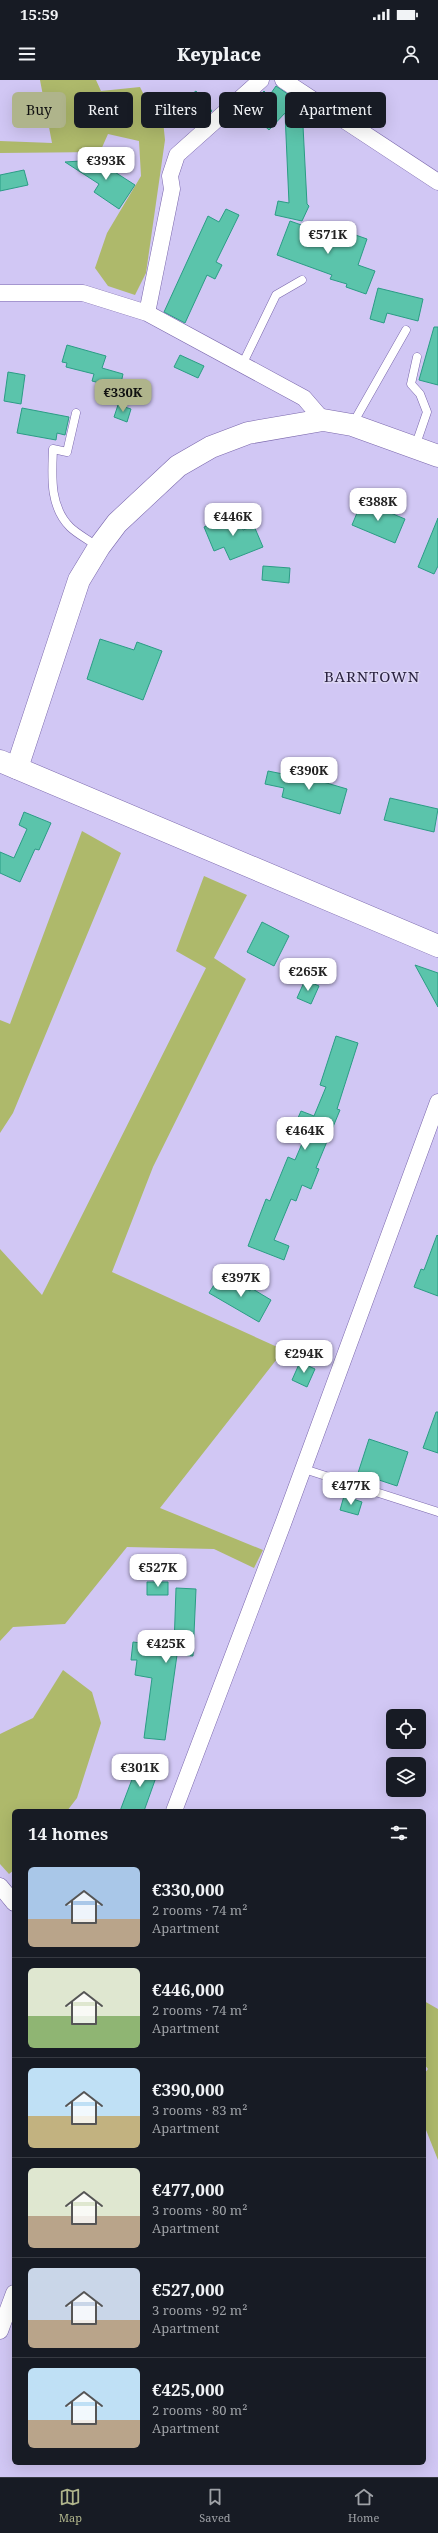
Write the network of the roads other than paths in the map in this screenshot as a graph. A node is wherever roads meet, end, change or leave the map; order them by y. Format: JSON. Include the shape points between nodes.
{"nodes":[{"id":1,"x":261,"y":80,"type":"edge"},
{"id":2,"x":282,"y":80,"type":"edge"},
{"id":3,"x":438,"y":182,"type":"edge"},
{"id":4,"x":302,"y":280,"type":"dead end"},
{"id":5,"x":0,"y":293,"type":"edge"},
{"id":6,"x":147,"y":313,"type":"junction"},
{"id":7,"x":406,"y":330,"type":"dead end"},
{"id":8,"x":417,"y":357,"type":"dead end"},
{"id":9,"x":243,"y":363,"type":"junction"},
{"id":10,"x":76,"y":413,"type":"dead end"},
{"id":11,"x":323,"y":420,"type":"junction"},
{"id":12,"x":352,"y":425,"type":"junction"},
{"id":13,"x":414,"y":449,"type":"junction"},
{"id":14,"x":438,"y":456,"type":"edge"},
{"id":15,"x":99,"y":547,"type":"junction"},
{"id":16,"x":9,"y":764,"type":"edge"},
{"id":17,"x":438,"y":946,"type":"edge"},
{"id":18,"x":438,"y":1102,"type":"edge"},
{"id":19,"x":304,"y":1469,"type":"junction"},
{"id":20,"x":438,"y":1512,"type":"edge"},
{"id":21,"x":175,"y":1809,"type":"edge"},
{"id":22,"x":0,"y":1886,"type":"edge"},
{"id":23,"x":12,"y":1901,"type":"edge"},
{"id":24,"x":12,"y":2298,"type":"edge"},
{"id":25,"x":0,"y":2331,"type":"edge"}],
"edges":[{"from":1,"to":6,"type":"street","via":[[177,155],[170,176],[172,189]]},
{"from":2,"to":3,"type":"street"},
{"from":4,"to":9,"type":"lane","via":[[276,295]]},
{"from":5,"to":6,"type":"street","via":[[83,293]]},
{"from":6,"to":9,"type":"street"},
{"from":7,"to":12,"type":"lane"},
{"from":8,"to":13,"type":"lane","via":[[411,384],[420,394],[427,412]]},
{"from":9,"to":11,"type":"street","via":[[304,398]]},
{"from":10,"to":15,"type":"lane","via":[[67,452],[54,449],[52,482],[57,508],[70,527]]},
{"from":11,"to":12,"type":"main road"},
{"from":11,"to":15,"type":"main road","via":[[248,434],[211,447],[178,466],[148,492],[117,523]]},
{"from":12,"to":13,"type":"main road"},
{"from":13,"to":14,"type":"main road"},
{"from":15,"to":16,"type":"main road","via":[[79,580]]},
{"from":16,"to":17,"type":"main road"},
{"from":18,"to":19,"type":"street"},
{"from":19,"to":20,"type":"lane"},
{"from":19,"to":21,"type":"street"},
{"from":22,"to":23,"type":"street"},
{"from":24,"to":25,"type":"street"}]}
